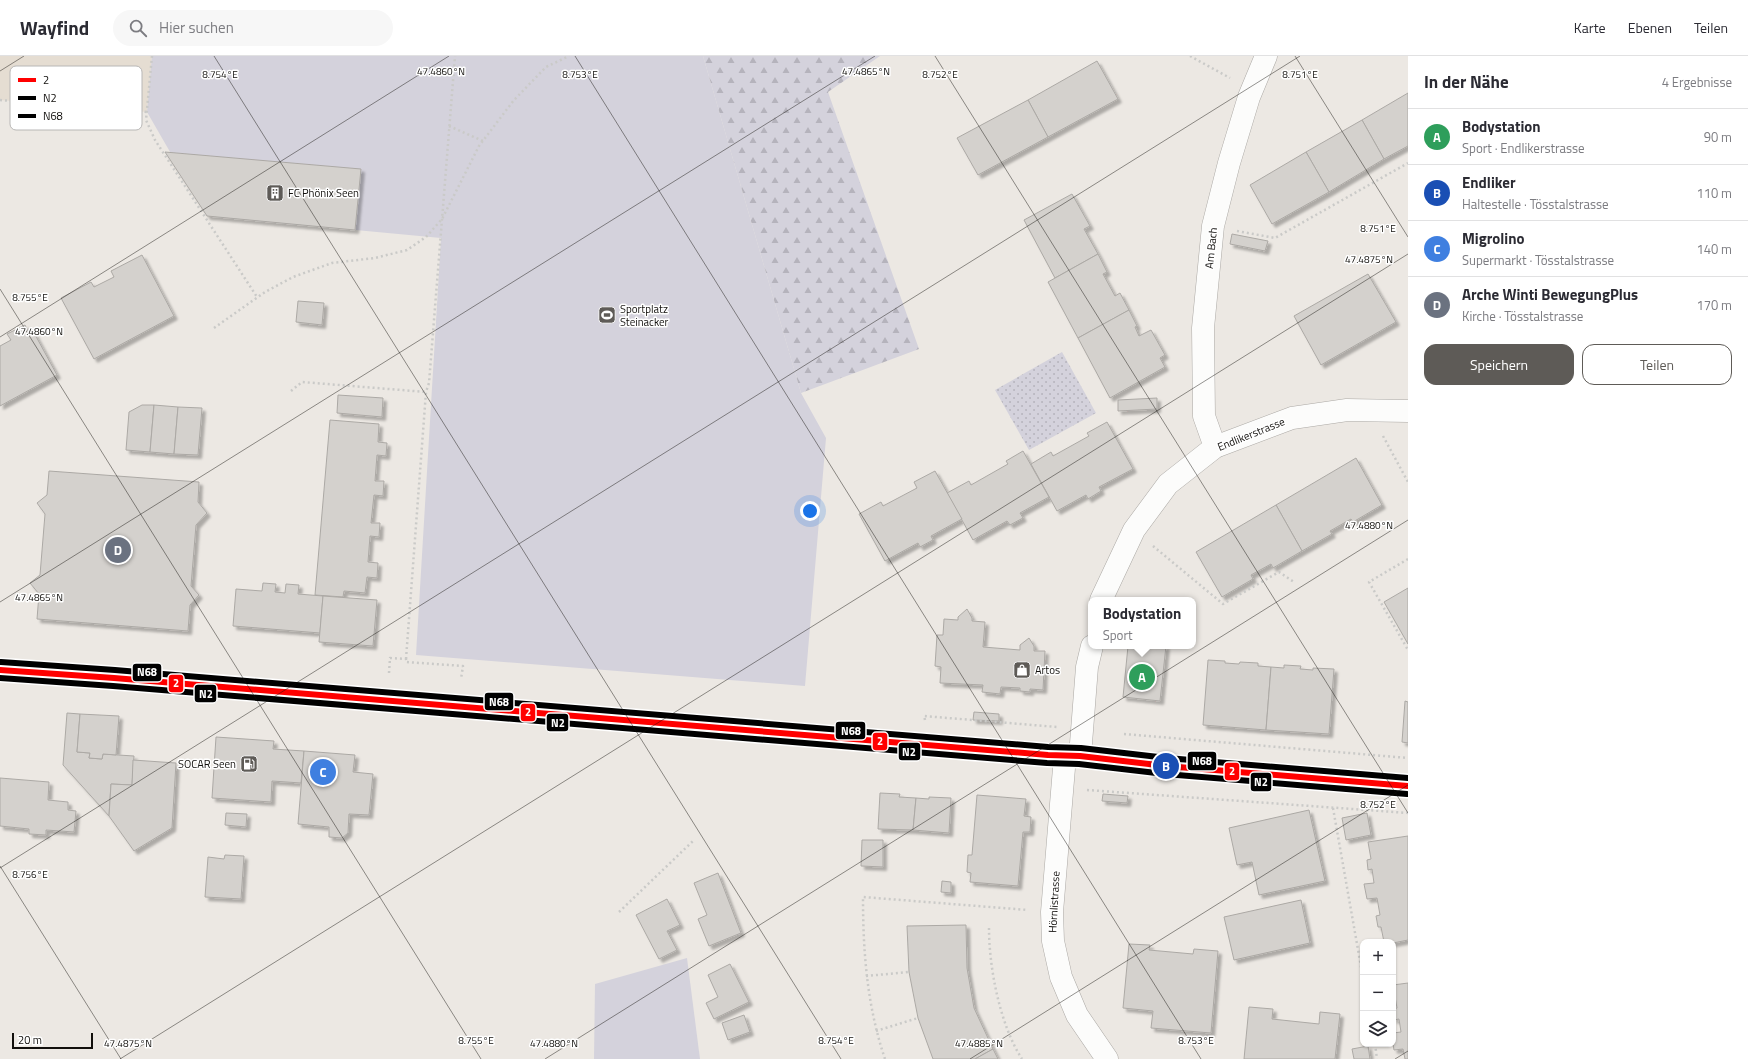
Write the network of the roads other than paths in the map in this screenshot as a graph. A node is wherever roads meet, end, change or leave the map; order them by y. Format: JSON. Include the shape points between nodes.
{"nodes":[{"id":1,"x":1266,"y":56,"type":"edge"},
{"id":2,"x":1408,"y":411,"type":"edge"},
{"id":3,"x":1215,"y":447,"type":"junction"},
{"id":4,"x":1103,"y":597,"type":"edge"},
{"id":5,"x":1091,"y":649,"type":"edge"},
{"id":6,"x":0,"y":670,"type":"edge"},
{"id":7,"x":1073,"y":756,"type":"junction"},
{"id":8,"x":1408,"y":786,"type":"edge"},
{"id":9,"x":1107,"y":1059,"type":"edge"}],
"edges":[{"from":1,"to":3,"type":"street","name":"Am Bach","via":[[1229,163],[1213,226],[1203,328],[1204,416]]},
{"from":2,"to":3,"type":"street","name":"Endlikerstrasse","via":[[1346,410],[1292,418]]},
{"from":3,"to":4,"type":"street","name":"Endlikerstrasse","via":[[1168,484],[1134,530]]},
{"from":5,"to":7,"type":"street","via":[[1087,667],[1082,730]]},
{"from":6,"to":7,"type":"main road"},
{"from":7,"to":8,"type":"main road"},
{"from":7,"to":9,"type":"street","name":"Hörnlistrasse","via":[[1063,789],[1052,912],[1052,941],[1061,977],[1077,1015]]}]}
